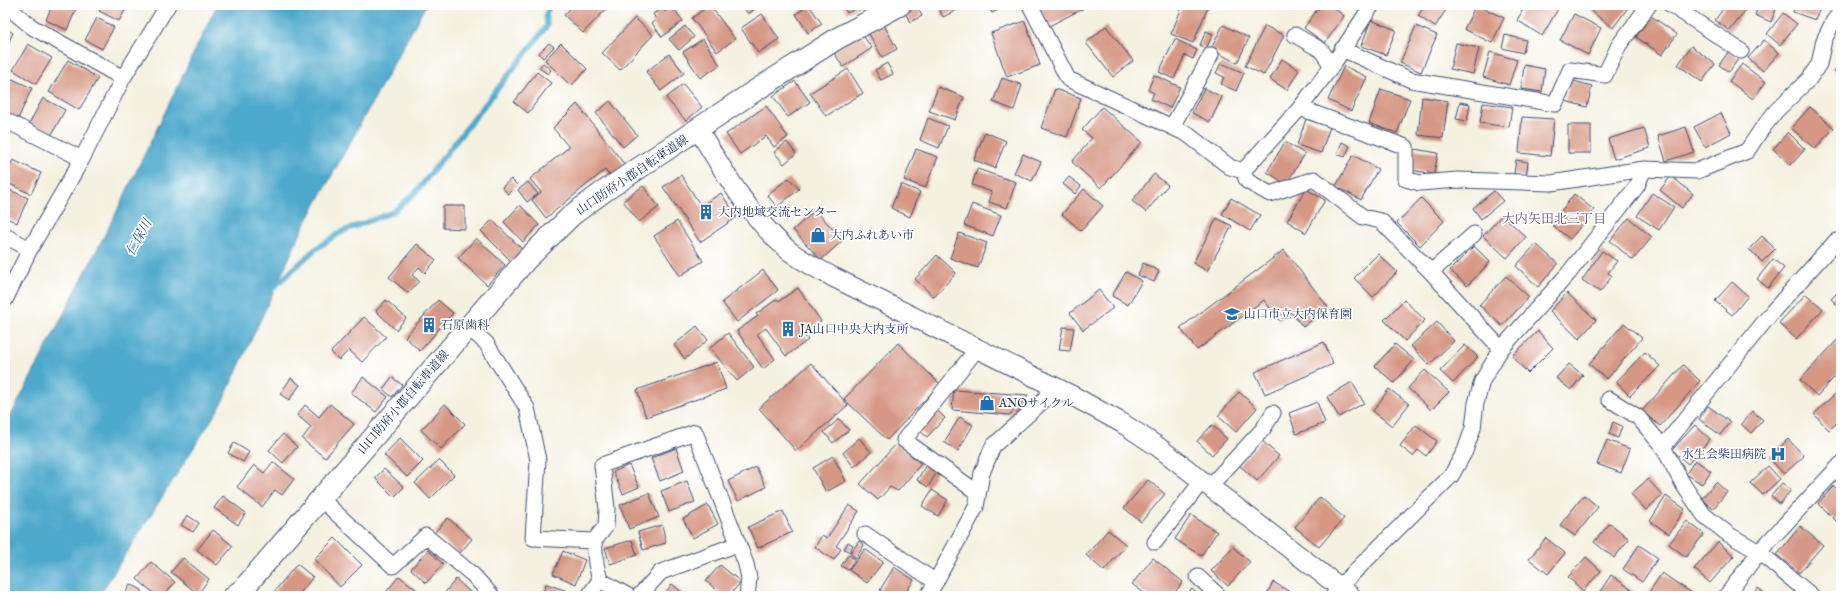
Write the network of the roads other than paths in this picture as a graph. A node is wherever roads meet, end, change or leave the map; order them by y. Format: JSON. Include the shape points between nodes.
{"nodes":[{"id":1,"x":5,"y":5,"type":"edge"},
{"id":2,"x":168,"y":5,"type":"edge"},
{"id":3,"x":900,"y":5,"type":"edge"},
{"id":4,"x":1030,"y":5,"type":"edge"},
{"id":5,"x":1372,"y":5,"type":"edge"},
{"id":6,"x":1649,"y":5,"type":"edge"},
{"id":7,"x":1671,"y":5,"type":"edge"},
{"id":8,"x":1841,"y":11,"type":"edge"},
{"id":9,"x":1295,"y":35,"type":"dead end"},
{"id":10,"x":1342,"y":49,"type":"junction"},
{"id":11,"x":1741,"y":51,"type":"dead end"},
{"id":12,"x":1210,"y":55,"type":"dead end"},
{"id":13,"x":1332,"y":66,"type":"junction"},
{"id":14,"x":123,"y":78,"type":"junction"},
{"id":15,"x":1300,"y":108,"type":"junction"},
{"id":16,"x":5,"y":120,"type":"edge"},
{"id":17,"x":1172,"y":127,"type":"junction"},
{"id":18,"x":698,"y":129,"type":"junction"},
{"id":19,"x":82,"y":159,"type":"junction"},
{"id":20,"x":1644,"y":169,"type":"junction"},
{"id":21,"x":1243,"y":171,"type":"junction"},
{"id":22,"x":1474,"y":234,"type":"dead end"},
{"id":23,"x":5,"y":236,"type":"edge"},
{"id":24,"x":1836,"y":241,"type":"dead end"},
{"id":25,"x":30,"y":249,"type":"junction"},
{"id":26,"x":1431,"y":272,"type":"junction"},
{"id":27,"x":5,"y":300,"type":"edge"},
{"id":28,"x":468,"y":327,"type":"junction"},
{"id":29,"x":977,"y":349,"type":"junction"},
{"id":30,"x":1501,"y":349,"type":"junction"},
{"id":31,"x":1054,"y":386,"type":"junction"},
{"id":32,"x":1609,"y":399,"type":"dead end"},
{"id":33,"x":1273,"y":413,"type":"dead end"},
{"id":34,"x":1663,"y":447,"type":"junction"},
{"id":35,"x":1841,"y":464,"type":"edge"},
{"id":36,"x":1205,"y":484,"type":"junction"},
{"id":37,"x":978,"y":493,"type":"junction"},
{"id":38,"x":320,"y":498,"type":"junction"},
{"id":39,"x":864,"y":534,"type":"dead end"},
{"id":40,"x":594,"y":541,"type":"junction"},
{"id":41,"x":1155,"y":542,"type":"dead end"},
{"id":42,"x":738,"y":544,"type":"junction"},
{"id":43,"x":1759,"y":552,"type":"junction"},
{"id":44,"x":1198,"y":577,"type":"dead end"},
{"id":45,"x":600,"y":580,"type":"junction"},
{"id":46,"x":936,"y":582,"type":"junction"},
{"id":47,"x":1341,"y":593,"type":"edge"},
{"id":48,"x":590,"y":594,"type":"dead end"},
{"id":49,"x":489,"y":595,"type":"edge"},
{"id":50,"x":234,"y":596,"type":"edge"},
{"id":51,"x":628,"y":596,"type":"edge"},
{"id":52,"x":639,"y":596,"type":"edge"},
{"id":53,"x":747,"y":596,"type":"edge"},
{"id":54,"x":928,"y":596,"type":"edge"},
{"id":55,"x":1219,"y":596,"type":"edge"},
{"id":56,"x":1726,"y":596,"type":"edge"},
{"id":57,"x":1812,"y":596,"type":"edge"}],
"edges":[{"from":1,"to":14,"type":"street","via":[[32,27]]},
{"from":2,"to":14,"type":"street"},
{"from":3,"to":18,"type":"main road","name":"山口防府小郡自転車道線","via":[[838,38]]},
{"from":4,"to":17,"type":"street","via":[[1068,79]]},
{"from":5,"to":10,"type":"street"},
{"from":6,"to":10,"type":"street","via":[[1619,45],[1604,75],[1570,70],[1555,104],[1411,80]]},
{"from":7,"to":11,"type":"street"},
{"from":8,"to":20,"type":"street","via":[[1824,40],[1819,64],[1809,79],[1776,111],[1747,151],[1697,170]]},
{"from":9,"to":13,"type":"street","via":[[1321,50]]},
{"from":10,"to":13,"type":"street"},
{"from":12,"to":17,"type":"street"},
{"from":13,"to":15,"type":"street"},
{"from":14,"to":19,"type":"street"},
{"from":15,"to":20,"type":"street","via":[[1406,147],[1406,179],[1420,183],[1458,180],[1551,183]]},
{"from":15,"to":21,"type":"street"},
{"from":16,"to":19,"type":"street"},
{"from":17,"to":21,"type":"street","via":[[1187,134],[1230,166]]},
{"from":18,"to":28,"type":"main road","name":"山口防府小郡自転車道線","via":[[572,215],[526,260]]},
{"from":18,"to":29,"type":"street","via":[[758,219],[789,250],[833,277]]},
{"from":19,"to":25,"type":"street"},
{"from":20,"to":30,"type":"street","via":[[1637,186],[1568,274]]},
{"from":21,"to":26,"type":"street","via":[[1247,181],[1270,194],[1314,179],[1363,217],[1381,222]]},
{"from":22,"to":26,"type":"street"},
{"from":23,"to":25,"type":"street"},
{"from":24,"to":34,"type":"street","via":[[1773,312]]},
{"from":25,"to":27,"type":"street"},
{"from":26,"to":30,"type":"street"},
{"from":28,"to":38,"type":"main road","name":"山口防府小郡自転車道線"},
{"from":28,"to":40,"type":"street","via":[[486,343],[527,408],[538,460],[532,538]]},
{"from":29,"to":31,"type":"street"},
{"from":29,"to":37,"type":"street","via":[[904,440]]},
{"from":30,"to":47,"type":"street","via":[[1482,381],[1473,428],[1465,451],[1451,476]]},
{"from":31,"to":36,"type":"street","via":[[1122,422],[1158,446]]},
{"from":31,"to":37,"type":"street","via":[[1044,401],[993,446],[982,473]]},
{"from":32,"to":34,"type":"street","via":[[1638,417]]},
{"from":33,"to":36,"type":"street","via":[[1263,429]]},
{"from":34,"to":43,"type":"street","via":[[1684,486],[1704,515],[1728,534]]},
{"from":35,"to":43,"type":"street"},
{"from":36,"to":41,"type":"street"},
{"from":36,"to":47,"type":"street"},
{"from":37,"to":46,"type":"street","via":[[976,507]]},
{"from":38,"to":49,"type":"street","via":[[393,566],[426,536],[473,575]]},
{"from":38,"to":50,"type":"main road","name":"山口防府小郡自転車道線","via":[[243,589]]},
{"from":39,"to":46,"type":"street"},
{"from":40,"to":42,"type":"street","via":[[606,526],[607,509],[602,465],[695,432]]},
{"from":40,"to":45,"type":"street"},
{"from":42,"to":52,"type":"street","via":[[661,572]]},
{"from":42,"to":53,"type":"street","via":[[749,578]]},
{"from":43,"to":56,"type":"street"},
{"from":43,"to":57,"type":"street"},
{"from":44,"to":55,"type":"street"},
{"from":45,"to":48,"type":"street"},
{"from":45,"to":51,"type":"street"},
{"from":46,"to":54,"type":"street"}]}
